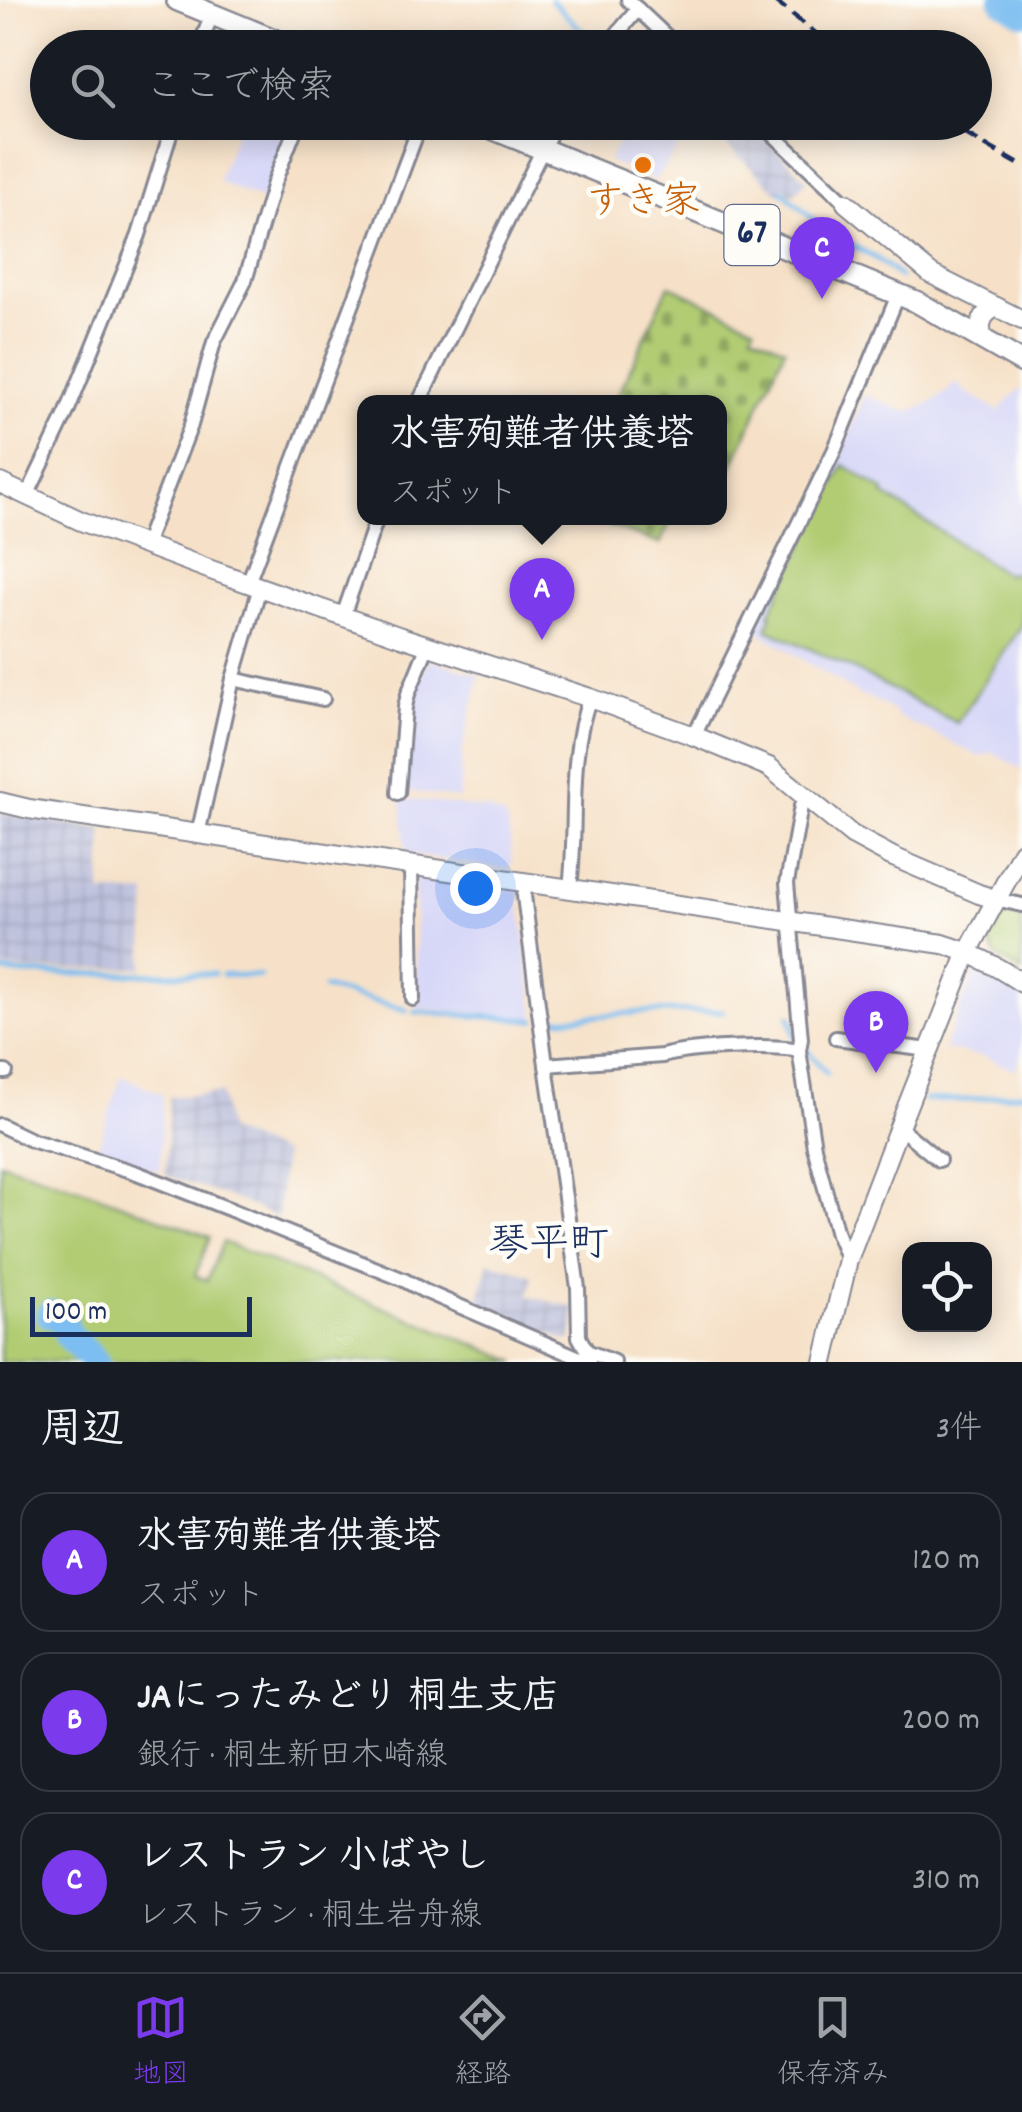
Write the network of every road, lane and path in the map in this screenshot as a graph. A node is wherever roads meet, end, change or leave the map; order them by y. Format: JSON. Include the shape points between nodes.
{"nodes":[{"id":1,"x":177,"y":0,"type":"edge"},
{"id":2,"x":633,"y":4,"type":"edge"},
{"id":3,"x":212,"y":14,"type":"junction"},
{"id":4,"x":206,"y":30,"type":"edge"},
{"id":5,"x":251,"y":30,"type":"edge"},
{"id":6,"x":616,"y":30,"type":"edge"},
{"id":7,"x":660,"y":30,"type":"edge"},
{"id":8,"x":168,"y":140,"type":"edge"},
{"id":9,"x":291,"y":140,"type":"edge"},
{"id":10,"x":414,"y":140,"type":"edge"},
{"id":11,"x":518,"y":140,"type":"edge"},
{"id":12,"x":547,"y":140,"type":"edge"},
{"id":13,"x":779,"y":140,"type":"edge"},
{"id":14,"x":542,"y":150,"type":"junction"},
{"id":15,"x":846,"y":203,"type":"joint"},
{"id":16,"x":931,"y":274,"type":"junction"},
{"id":17,"x":907,"y":299,"type":"junction"},
{"id":18,"x":997,"y":308,"type":"junction"},
{"id":19,"x":1022,"y":320,"type":"edge"},
{"id":20,"x":983,"y":339,"type":"junction"},
{"id":21,"x":1022,"y":362,"type":"edge"},
{"id":22,"x":422,"y":395,"type":"edge"},
{"id":23,"x":2,"y":488,"type":"edge"},
{"id":24,"x":27,"y":496,"type":"junction"},
{"id":25,"x":374,"y":525,"type":"edge"},
{"id":26,"x":145,"y":545,"type":"junction"},
{"id":27,"x":254,"y":585,"type":"junction"},
{"id":28,"x":343,"y":616,"type":"junction"},
{"id":29,"x":428,"y":645,"type":"junction"},
{"id":30,"x":234,"y":679,"type":"junction"},
{"id":31,"x":590,"y":698,"type":"junction"},
{"id":32,"x":323,"y":699,"type":"dead end"},
{"id":33,"x":694,"y":736,"type":"junction"},
{"id":34,"x":398,"y":793,"type":"dead end"},
{"id":35,"x":805,"y":797,"type":"junction"},
{"id":36,"x":0,"y":802,"type":"edge"},
{"id":37,"x":198,"y":834,"type":"junction"},
{"id":38,"x":1022,"y":852,"type":"edge"},
{"id":39,"x":411,"y":865,"type":"junction"},
{"id":40,"x":526,"y":882,"type":"junction"},
{"id":41,"x":570,"y":888,"type":"junction"},
{"id":42,"x":995,"y":898,"type":"junction"},
{"id":43,"x":1022,"y":905,"type":"edge"},
{"id":44,"x":789,"y":920,"type":"junction"},
{"id":45,"x":968,"y":952,"type":"junction"},
{"id":46,"x":1022,"y":983,"type":"edge"},
{"id":47,"x":413,"y":1000,"type":"dead end"},
{"id":48,"x":836,"y":1038,"type":"dead end"},
{"id":49,"x":799,"y":1050,"type":"junction"},
{"id":50,"x":928,"y":1050,"type":"junction"},
{"id":51,"x":546,"y":1065,"type":"junction"},
{"id":52,"x":0,"y":1125,"type":"edge"},
{"id":53,"x":898,"y":1127,"type":"junction"},
{"id":54,"x":939,"y":1160,"type":"dead end"},
{"id":55,"x":848,"y":1260,"type":"junction"},
{"id":56,"x":589,"y":1362,"type":"edge"},
{"id":57,"x":614,"y":1362,"type":"edge"},
{"id":58,"x":824,"y":1362,"type":"edge"}],
"edges":[{"from":1,"to":3,"type":"main road"},
{"from":2,"to":6,"type":"street"},
{"from":2,"to":7,"type":"street"},
{"from":3,"to":4,"type":"street"},
{"from":3,"to":5,"type":"main road"},
{"from":8,"to":24,"type":"street","via":[[139,235]]},
{"from":9,"to":26,"type":"street"},
{"from":10,"to":27,"type":"street"},
{"from":11,"to":14,"type":"main road","number":"67"},
{"from":12,"to":14,"type":"street"},
{"from":13,"to":15,"type":"street"},
{"from":14,"to":17,"type":"main road","number":"67"},
{"from":14,"to":22,"type":"street"},
{"from":15,"to":16,"type":"street"},
{"from":16,"to":17,"type":"street"},
{"from":16,"to":18,"type":"street"},
{"from":17,"to":20,"type":"main road","number":"67"},
{"from":17,"to":33,"type":"street"},
{"from":18,"to":19,"type":"street"},
{"from":18,"to":20,"type":"street","via":[[981,320]]},
{"from":20,"to":21,"type":"main road","number":"67"},
{"from":23,"to":24,"type":"street"},
{"from":24,"to":26,"type":"street"},
{"from":25,"to":28,"type":"street"},
{"from":26,"to":27,"type":"street"},
{"from":27,"to":28,"type":"street"},
{"from":27,"to":30,"type":"street"},
{"from":28,"to":29,"type":"street"},
{"from":29,"to":31,"type":"street"},
{"from":29,"to":34,"type":"street","via":[[405,707]]},
{"from":30,"to":32,"type":"street"},
{"from":30,"to":37,"type":"street"},
{"from":31,"to":33,"type":"street"},
{"from":31,"to":41,"type":"street","via":[[576,780]]},
{"from":33,"to":35,"type":"street","via":[[768,766]]},
{"from":35,"to":42,"type":"street","via":[[870,846]]},
{"from":35,"to":44,"type":"street","via":[[787,883]]},
{"from":36,"to":37,"type":"street"},
{"from":37,"to":39,"type":"street"},
{"from":38,"to":42,"type":"street"},
{"from":39,"to":40,"type":"street"},
{"from":39,"to":47,"type":"street"},
{"from":40,"to":41,"type":"street"},
{"from":40,"to":51,"type":"street"},
{"from":41,"to":44,"type":"street"},
{"from":42,"to":43,"type":"street"},
{"from":42,"to":45,"type":"street"},
{"from":44,"to":45,"type":"street"},
{"from":44,"to":49,"type":"street"},
{"from":45,"to":46,"type":"street"},
{"from":45,"to":50,"type":"street"},
{"from":48,"to":50,"type":"street"},
{"from":49,"to":51,"type":"street","via":[[692,1051]]},
{"from":49,"to":55,"type":"street","via":[[814,1147]]},
{"from":50,"to":53,"type":"street"},
{"from":51,"to":57,"type":"street","via":[[574,1252],[580,1342]]},
{"from":52,"to":56,"type":"street","via":[[317,1244]]},
{"from":53,"to":54,"type":"street"},
{"from":53,"to":55,"type":"street"},
{"from":55,"to":58,"type":"street"}]}
